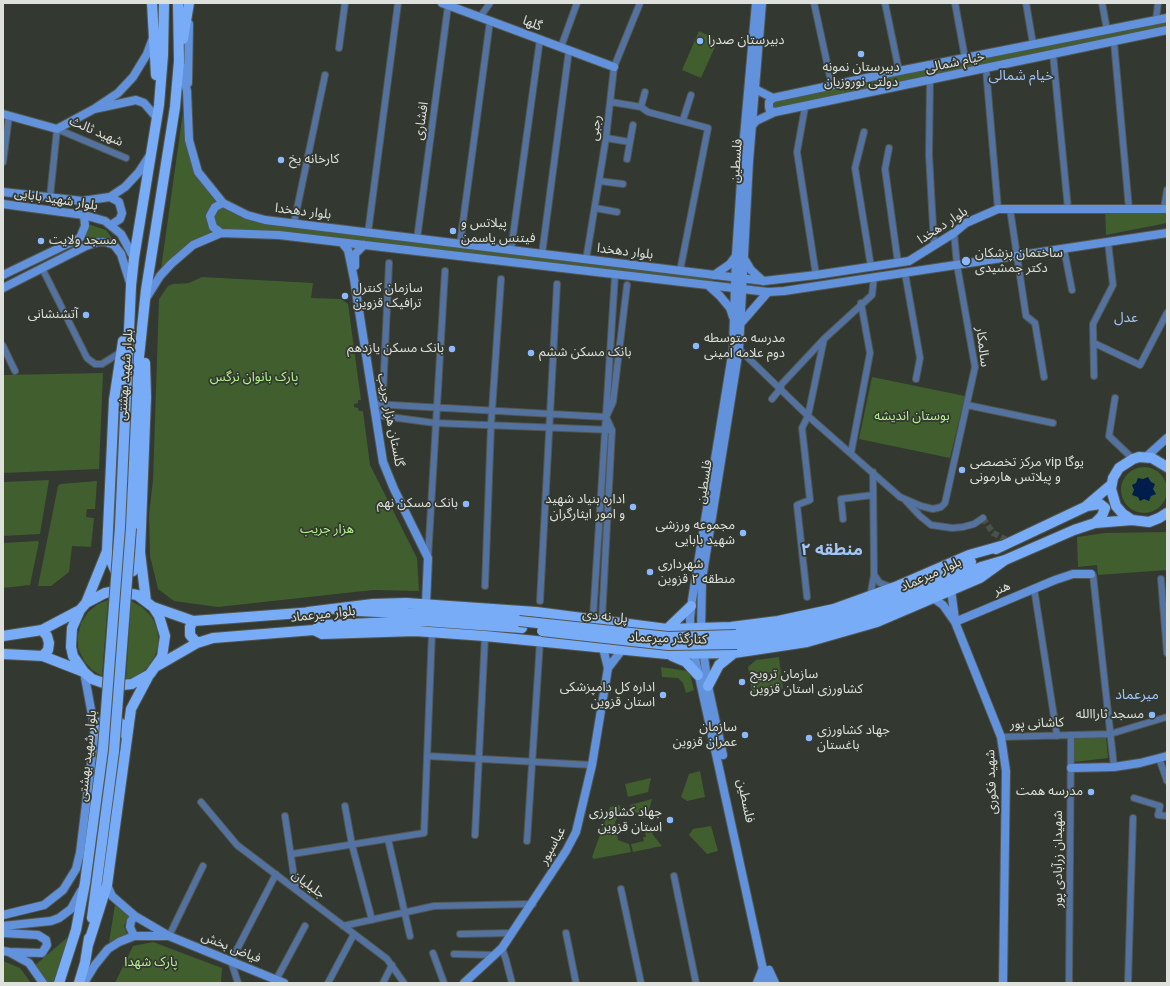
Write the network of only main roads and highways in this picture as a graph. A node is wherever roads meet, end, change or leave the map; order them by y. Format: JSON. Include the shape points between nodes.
{"nodes":[{"id":1,"x":152,"y":3,"type":"edge"},
{"id":2,"x":164,"y":3,"type":"edge"},
{"id":3,"x":178,"y":3,"type":"edge"},
{"id":4,"x":190,"y":3,"type":"edge"},
{"id":5,"x":756,"y":3,"type":"edge"},
{"id":6,"x":762,"y":3,"type":"edge"},
{"id":7,"x":445,"y":4,"type":"edge"},
{"id":8,"x":1167,"y":18,"type":"edge"},
{"id":9,"x":1167,"y":30,"type":"edge"},
{"id":10,"x":153,"y":38,"type":"junction"},
{"id":11,"x":179,"y":61,"type":"junction"},
{"id":12,"x":614,"y":68,"type":"road end"},
{"id":13,"x":754,"y":85,"type":"junction"},
{"id":14,"x":187,"y":91,"type":"junction"},
{"id":15,"x":773,"y":98,"type":"junction"},
{"id":16,"x":159,"y":105,"type":"junction"},
{"id":17,"x":94,"y":109,"type":"junction"},
{"id":18,"x":774,"y":112,"type":"junction"},
{"id":19,"x":6,"y":115,"type":"edge"},
{"id":20,"x":157,"y":118,"type":"junction"},
{"id":21,"x":751,"y":127,"type":"junction"},
{"id":22,"x":153,"y":151,"type":"junction"},
{"id":23,"x":3,"y":192,"type":"edge"},
{"id":24,"x":110,"y":197,"type":"junction"},
{"id":25,"x":223,"y":203,"type":"junction"},
{"id":26,"x":3,"y":204,"type":"edge"},
{"id":27,"x":1166,"y":209,"type":"edge"},
{"id":28,"x":84,"y":215,"type":"junction"},
{"id":29,"x":111,"y":225,"type":"junction"},
{"id":30,"x":221,"y":233,"type":"junction"},
{"id":31,"x":1167,"y":233,"type":"edge"},
{"id":32,"x":80,"y":238,"type":"junction"},
{"id":33,"x":342,"y":243,"type":"junction"},
{"id":34,"x":364,"y":245,"type":"junction"},
{"id":35,"x":86,"y":246,"type":"junction"},
{"id":36,"x":740,"y":255,"type":"junction"},
{"id":37,"x":134,"y":258,"type":"junction"},
{"id":38,"x":4,"y":273,"type":"edge"},
{"id":39,"x":714,"y":275,"type":"junction"},
{"id":40,"x":739,"y":278,"type":"junction"},
{"id":41,"x":354,"y":279,"type":"junction"},
{"id":42,"x":764,"y":281,"type":"junction"},
{"id":43,"x":132,"y":286,"type":"junction"},
{"id":44,"x":708,"y":286,"type":"junction"},
{"id":45,"x":3,"y":288,"type":"edge"},
{"id":46,"x":739,"y":289,"type":"junction"},
{"id":47,"x":768,"y":292,"type":"junction"},
{"id":48,"x":145,"y":300,"type":"junction"},
{"id":49,"x":143,"y":317,"type":"junction"},
{"id":50,"x":738,"y":323,"type":"junction"},
{"id":51,"x":736,"y":349,"type":"junction"},
{"id":52,"x":125,"y":353,"type":"junction"},
{"id":53,"x":1167,"y":438,"type":"edge"},
{"id":54,"x":1146,"y":457,"type":"junction"},
{"id":55,"x":1167,"y":466,"type":"edge"},
{"id":56,"x":1112,"y":484,"type":"junction"},
{"id":57,"x":1087,"y":506,"type":"junction"},
{"id":58,"x":1167,"y":513,"type":"edge"},
{"id":59,"x":1132,"y":520,"type":"junction"},
{"id":60,"x":1154,"y":520,"type":"junction"},
{"id":61,"x":1167,"y":522,"type":"edge"},
{"id":62,"x":1095,"y":523,"type":"junction"},
{"id":63,"x":1001,"y":546,"type":"junction"},
{"id":64,"x":107,"y":551,"type":"junction"},
{"id":65,"x":140,"y":552,"type":"junction"},
{"id":66,"x":1005,"y":560,"type":"junction"},
{"id":67,"x":1091,"y":574,"type":"road end"},
{"id":68,"x":951,"y":590,"type":"junction"},
{"id":69,"x":933,"y":598,"type":"junction"},
{"id":70,"x":150,"y":604,"type":"junction"},
{"id":71,"x":426,"y":604,"type":"junction"},
{"id":72,"x":691,"y":606,"type":"junction"},
{"id":73,"x":83,"y":607,"type":"junction"},
{"id":74,"x":308,"y":612,"type":"junction"},
{"id":75,"x":193,"y":621,"type":"junction"},
{"id":76,"x":955,"y":622,"type":"junction"},
{"id":77,"x":520,"y":625,"type":"junction"},
{"id":78,"x":667,"y":629,"type":"junction"},
{"id":79,"x":695,"y":629,"type":"junction"},
{"id":80,"x":42,"y":630,"type":"junction"},
{"id":81,"x":314,"y":630,"type":"junction"},
{"id":82,"x":3,"y":636,"type":"edge"},
{"id":83,"x":735,"y":640,"type":"junction"},
{"id":84,"x":197,"y":643,"type":"junction"},
{"id":85,"x":603,"y":648,"type":"junction"},
{"id":86,"x":622,"y":650,"type":"junction"},
{"id":87,"x":3,"y":654,"type":"edge"},
{"id":88,"x":667,"y":654,"type":"junction"},
{"id":89,"x":699,"y":654,"type":"junction"},
{"id":90,"x":44,"y":656,"type":"junction"},
{"id":91,"x":608,"y":668,"type":"junction"},
{"id":92,"x":153,"y":670,"type":"junction"},
{"id":93,"x":84,"y":672,"type":"junction"},
{"id":94,"x":698,"y":674,"type":"junction"},
{"id":95,"x":708,"y":686,"type":"junction"},
{"id":96,"x":95,"y":731,"type":"junction"},
{"id":97,"x":126,"y":736,"type":"junction"},
{"id":98,"x":1163,"y":757,"type":"edge"},
{"id":99,"x":1071,"y":768,"type":"road end"},
{"id":100,"x":85,"y":883,"type":"junction"},
{"id":101,"x":107,"y":885,"type":"junction"},
{"id":102,"x":3,"y":915,"type":"edge"},
{"id":103,"x":134,"y":916,"type":"junction"},
{"id":104,"x":3,"y":926,"type":"edge"},
{"id":105,"x":3,"y":933,"type":"edge"},
{"id":106,"x":134,"y":936,"type":"junction"},
{"id":107,"x":169,"y":936,"type":"junction"},
{"id":108,"x":88,"y":944,"type":"junction"},
{"id":109,"x":6,"y":951,"type":"edge"},
{"id":110,"x":766,"y":969,"type":"junction"},
{"id":111,"x":280,"y":981,"type":"edge"},
{"id":112,"x":43,"y":983,"type":"edge"},
{"id":113,"x":59,"y":983,"type":"edge"},
{"id":114,"x":79,"y":983,"type":"edge"},
{"id":115,"x":84,"y":983,"type":"edge"},
{"id":116,"x":464,"y":983,"type":"edge"},
{"id":117,"x":757,"y":983,"type":"edge"},
{"id":118,"x":766,"y":983,"type":"edge"},
{"id":119,"x":772,"y":983,"type":"edge"},
{"id":120,"x":775,"y":983,"type":"edge"},
{"id":121,"x":1003,"y":983,"type":"edge"}],
"edges":[{"from":1,"to":10,"type":"main road"},
{"from":2,"to":16,"type":"main road","name":"بلوار شهید بهشتی"},
{"from":3,"to":11,"type":"main road","name":"بلوار شهید بهشتی"},
{"from":4,"to":11,"type":"main road"},
{"from":4,"to":14,"type":"main road"},
{"from":5,"to":36,"type":"main road","name":"فلسطین","via":[[748,75]]},
{"from":6,"to":13,"type":"main road","name":"فلسطین"},
{"from":7,"to":12,"type":"main road","name":"گلها"},
{"from":8,"to":15,"type":"main road","name":"خیام شمالی"},
{"from":9,"to":18,"type":"main road","name":"خیام شمالی"},
{"from":10,"to":16,"type":"main road"},
{"from":10,"to":17,"type":"main road","name":"شهید ثالث","via":[[133,77],[118,93]]},
{"from":11,"to":14,"type":"main road","name":"بلوار دهخدا"},
{"from":11,"to":48,"type":"main road","name":"بلوار شهید بهشتی","via":[[175,107]]},
{"from":13,"to":15,"type":"main road","via":[[757,90]]},
{"from":13,"to":21,"type":"main road","name":"فلسطین"},
{"from":14,"to":25,"type":"main road","name":"بلوار دهخدا","via":[[189,140],[193,158],[201,177]]},
{"from":15,"to":18,"type":"main road","via":[[769,102],[769,107],[770,111]]},
{"from":16,"to":20,"type":"main road","name":"بلوار شهید بهشتی"},
{"from":17,"to":19,"type":"main road","name":"شهید ثالث","via":[[57,129]]},
{"from":17,"to":20,"type":"main road","name":"شهید ثالث","via":[[136,100],[144,103]]},
{"from":18,"to":21,"type":"main road","name":"خیام شمالی","via":[[756,121]]},
{"from":20,"to":22,"type":"main road","name":"بلوار شهید بهشتی"},
{"from":21,"to":36,"type":"main road","name":"فلسطین"},
{"from":22,"to":24,"type":"main road","name":"بلوار شهید بابایی","via":[[125,187]]},
{"from":22,"to":37,"type":"main road","name":"بلوار شهید بهشتی"},
{"from":23,"to":24,"type":"main road","name":"بلوار شهید بابایی","via":[[82,201]]},
{"from":24,"to":29,"type":"main road","via":[[119,202],[122,212],[118,222]]},
{"from":25,"to":30,"type":"main road","via":[[215,207],[210,216],[212,226]]},
{"from":25,"to":39,"type":"main road","name":"بلوار دهخدا","via":[[247,215],[294,223]]},
{"from":26,"to":28,"type":"main road","name":"بلوار شهید بابایی"},
{"from":27,"to":42,"type":"main road","name":"بلوار دهخدا","via":[[998,209],[966,223],[910,260]]},
{"from":28,"to":29,"type":"main road","name":"بلوار شهید بابایی"},
{"from":28,"to":32,"type":"main road","via":[[85,226]]},
{"from":29,"to":37,"type":"main road","name":"بلوار شهید بابایی","via":[[121,234]]},
{"from":30,"to":33,"type":"main road","name":"بلوار دهخدا","via":[[259,233]]},
{"from":30,"to":48,"type":"main road","name":"بلوار دهخدا","via":[[194,245],[171,264]]},
{"from":31,"to":47,"type":"main road","name":"بلوار دهخدا"},
{"from":32,"to":35,"type":"main road"},
{"from":32,"to":38,"type":"main road"},
{"from":33,"to":34,"type":"main road","name":"بلوار دهخدا"},
{"from":33,"to":41,"type":"main road","via":[[348,250]]},
{"from":34,"to":41,"type":"main road","via":[[355,254]]},
{"from":34,"to":44,"type":"main road","name":"بلوار دهخدا"},
{"from":35,"to":43,"type":"main road","via":[[98,242],[114,245],[121,254]]},
{"from":35,"to":45,"type":"main road"},
{"from":36,"to":39,"type":"main road"},
{"from":36,"to":40,"type":"main road","name":"فلسطین"},
{"from":36,"to":42,"type":"main road"},
{"from":37,"to":43,"type":"main road","name":"بلوار شهید بهشتی"},
{"from":39,"to":40,"type":"main road","name":"بلوار دهخدا"},
{"from":40,"to":42,"type":"main road","name":"بلوار دهخدا"},
{"from":40,"to":46,"type":"main road","name":"فلسطین"},
{"from":41,"to":71,"type":"main road","name":"گلستان هزار جریب","via":[[373,404],[378,415],[383,462],[428,558]]},
{"from":43,"to":52,"type":"main road","name":"بلوار شهید بهشتی"},
{"from":44,"to":46,"type":"main road","name":"بلوار دهخدا"},
{"from":44,"to":50,"type":"main road","via":[[730,308]]},
{"from":46,"to":47,"type":"main road","name":"بلوار دهخدا"},
{"from":46,"to":50,"type":"main road","name":"فلسطین"},
{"from":47,"to":50,"type":"main road"},
{"from":48,"to":49,"type":"main road","name":"بلوار شهید بهشتی"},
{"from":49,"to":65,"type":"main road","via":[[146,397]]},
{"from":49,"to":108,"type":"main road","name":"بلوار شهید بهشتی","bridge":true,"via":[[131,528],[114,751]]},
{"from":50,"to":51,"type":"main road","name":"فلسطین"},
{"from":51,"to":72,"type":"main road","name":"فلسطین"},
{"from":51,"to":79,"type":"main road","name":"فلسطین"},
{"from":52,"to":64,"type":"main road","via":[[114,400]]},
{"from":52,"to":100,"type":"main road","name":"بلوار شهید بهشتی","bridge":true,"via":[[120,527],[103,749]]},
{"from":53,"to":54,"type":"main road"},
{"from":54,"to":55,"type":"main road"},
{"from":54,"to":56,"type":"main road","via":[[1133,459],[1119,468]]},
{"from":56,"to":57,"type":"main road","name":"بلوار میرعماد"},
{"from":56,"to":59,"type":"main road","via":[[1116,506]]},
{"from":57,"to":62,"type":"main road","via":[[1100,504],[1105,508]]},
{"from":57,"to":63,"type":"main road","name":"بلوار میرعماد"},
{"from":58,"to":60,"type":"main road"},
{"from":59,"to":60,"type":"main road","name":"بلوار میرعماد"},
{"from":59,"to":62,"type":"main road","name":"بلوار میرعماد"},
{"from":60,"to":61,"type":"main road","name":"بلوار میرعماد"},
{"from":62,"to":66,"type":"main road","name":"بلوار میرعماد"},
{"from":63,"to":83,"type":"main road","name":"کنارگذر میرعماد","via":[[969,555],[870,597],[799,617]]},
{"from":63,"to":83,"type":"main road","name":"بلوار میرعماد","via":[[867,607]]},
{"from":64,"to":65,"type":"main road","via":[[115,570],[129,573],[137,567]]},
{"from":64,"to":73,"type":"main road"},
{"from":65,"to":70,"type":"main road"},
{"from":66,"to":68,"type":"main road","name":"کنارگذر میرعماد","via":[[980,578]]},
{"from":66,"to":83,"type":"main road","name":"بلوار میرعماد","via":[[981,567],[900,603],[839,625],[790,636]]},
{"from":67,"to":76,"type":"main road","name":"هنر","via":[[1073,574]]},
{"from":68,"to":69,"type":"main road","name":"کنارگذر میرعماد"},
{"from":68,"to":76,"type":"main road"},
{"from":69,"to":76,"type":"main road","name":"شهید فکوری","via":[[943,604]]},
{"from":69,"to":83,"type":"main road","name":"کنارگذر میرعماد","via":[[877,622],[800,643]]},
{"from":70,"to":73,"type":"main road","via":[[132,594],[116,591],[100,595]]},
{"from":70,"to":75,"type":"main road","name":"بلوار میرعماد"},
{"from":70,"to":92,"type":"main road","via":[[159,616],[165,636],[162,657]]},
{"from":71,"to":74,"type":"main road","name":"کنارگذر میرعماد","via":[[373,604]]},
{"from":71,"to":78,"type":"main road","name":"کنارگذر میرعماد","via":[[536,612]]},
{"from":72,"to":78,"type":"main road"},
{"from":72,"to":79,"type":"main road","name":"فلسطین"},
{"from":73,"to":80,"type":"main road"},
{"from":73,"to":93,"type":"main road","via":[[72,628],[71,646]]},
{"from":74,"to":75,"type":"main road","name":"بلوار میرعماد"},
{"from":74,"to":77,"type":"main road","name":"بلوار میرعماد","via":[[350,610],[424,613],[486,617]]},
{"from":75,"to":84,"type":"main road","via":[[190,635]]},
{"from":76,"to":121,"type":"main road","name":"شهید فکوری","via":[[1001,737],[1006,771]]},
{"from":77,"to":81,"type":"main road","name":"بلوار میرعماد","via":[[424,621],[322,625]]},
{"from":77,"to":83,"type":"main road","name":"پل نه دی","bridge":true},
{"from":78,"to":79,"type":"main road","name":"کنارگذر میرعماد"},
{"from":78,"to":88,"type":"main road","via":[[678,635],[680,640],[676,649]]},
{"from":79,"to":83,"type":"main road","name":"کنارگذر میرعماد"},
{"from":79,"to":89,"type":"main road","name":"فلسطین"},
{"from":80,"to":82,"type":"main road"},
{"from":80,"to":90,"type":"main road","via":[[49,643]]},
{"from":81,"to":84,"type":"main road","name":"بلوار میرعماد","via":[[213,638]]},
{"from":81,"to":85,"type":"main road","name":"کنارگذر میرعماد","via":[[322,634],[432,632],[540,640]]},
{"from":83,"to":89,"type":"main road","name":"کنارگذر میرعماد"},
{"from":83,"to":95,"type":"main road"},
{"from":84,"to":92,"type":"main road","name":"بلوار میرعماد"},
{"from":85,"to":86,"type":"main road","name":"کنارگذر میرعماد"},
{"from":85,"to":91,"type":"main road"},
{"from":86,"to":88,"type":"main road","name":"کنارگذر میرعماد"},
{"from":86,"to":91,"type":"main road"},
{"from":87,"to":90,"type":"main road"},
{"from":88,"to":89,"type":"main road","name":"کنارگذر میرعماد"},
{"from":88,"to":94,"type":"main road","via":[[686,662]]},
{"from":89,"to":94,"type":"main road","name":"فلسطین"},
{"from":89,"to":95,"type":"main road","name":"فلسطین"},
{"from":90,"to":93,"type":"main road"},
{"from":91,"to":116,"type":"main road","name":"عباسپور","via":[[592,765],[576,832],[502,948]]},
{"from":92,"to":93,"type":"main road","via":[[132,684],[122,686],[102,684]]},
{"from":92,"to":97,"type":"main road","via":[[132,705]]},
{"from":93,"to":96,"type":"main road"},
{"from":94,"to":110,"type":"main road","name":"فلسطین"},
{"from":95,"to":110,"type":"main road","name":"فلسطین"},
{"from":96,"to":97,"type":"main road","via":[[101,722],[113,719],[123,725]]},
{"from":96,"to":102,"type":"main road","via":[[76,869],[63,890],[44,904]]},
{"from":97,"to":101,"type":"main road"},
{"from":98,"to":99,"type":"main road","via":[[1114,767]]},
{"from":100,"to":104,"type":"main road","via":[[71,909],[59,918]]},
{"from":100,"to":113,"type":"main road","name":"بلوار شهید بهشتی","via":[[76,930]]},
{"from":101,"to":103,"type":"main road","via":[[112,896]]},
{"from":101,"to":108,"type":"main road"},
{"from":103,"to":106,"type":"main road","via":[[130,927]]},
{"from":103,"to":107,"type":"main road"},
{"from":105,"to":109,"type":"main road","via":[[38,935],[46,940],[47,945],[42,953]]},
{"from":106,"to":107,"type":"main road"},
{"from":106,"to":115,"type":"main road","via":[[108,950]]},
{"from":107,"to":111,"type":"main road","name":"فیاض بخش"},
{"from":108,"to":114,"type":"main road"},
{"from":109,"to":112,"type":"main road","via":[[29,963]]},
{"from":110,"to":117,"type":"main road"},
{"from":110,"to":118,"type":"main road","name":"فلسطین"},
{"from":110,"to":119,"type":"main road","name":"فلسطین"},
{"from":110,"to":120,"type":"main road"}]}
